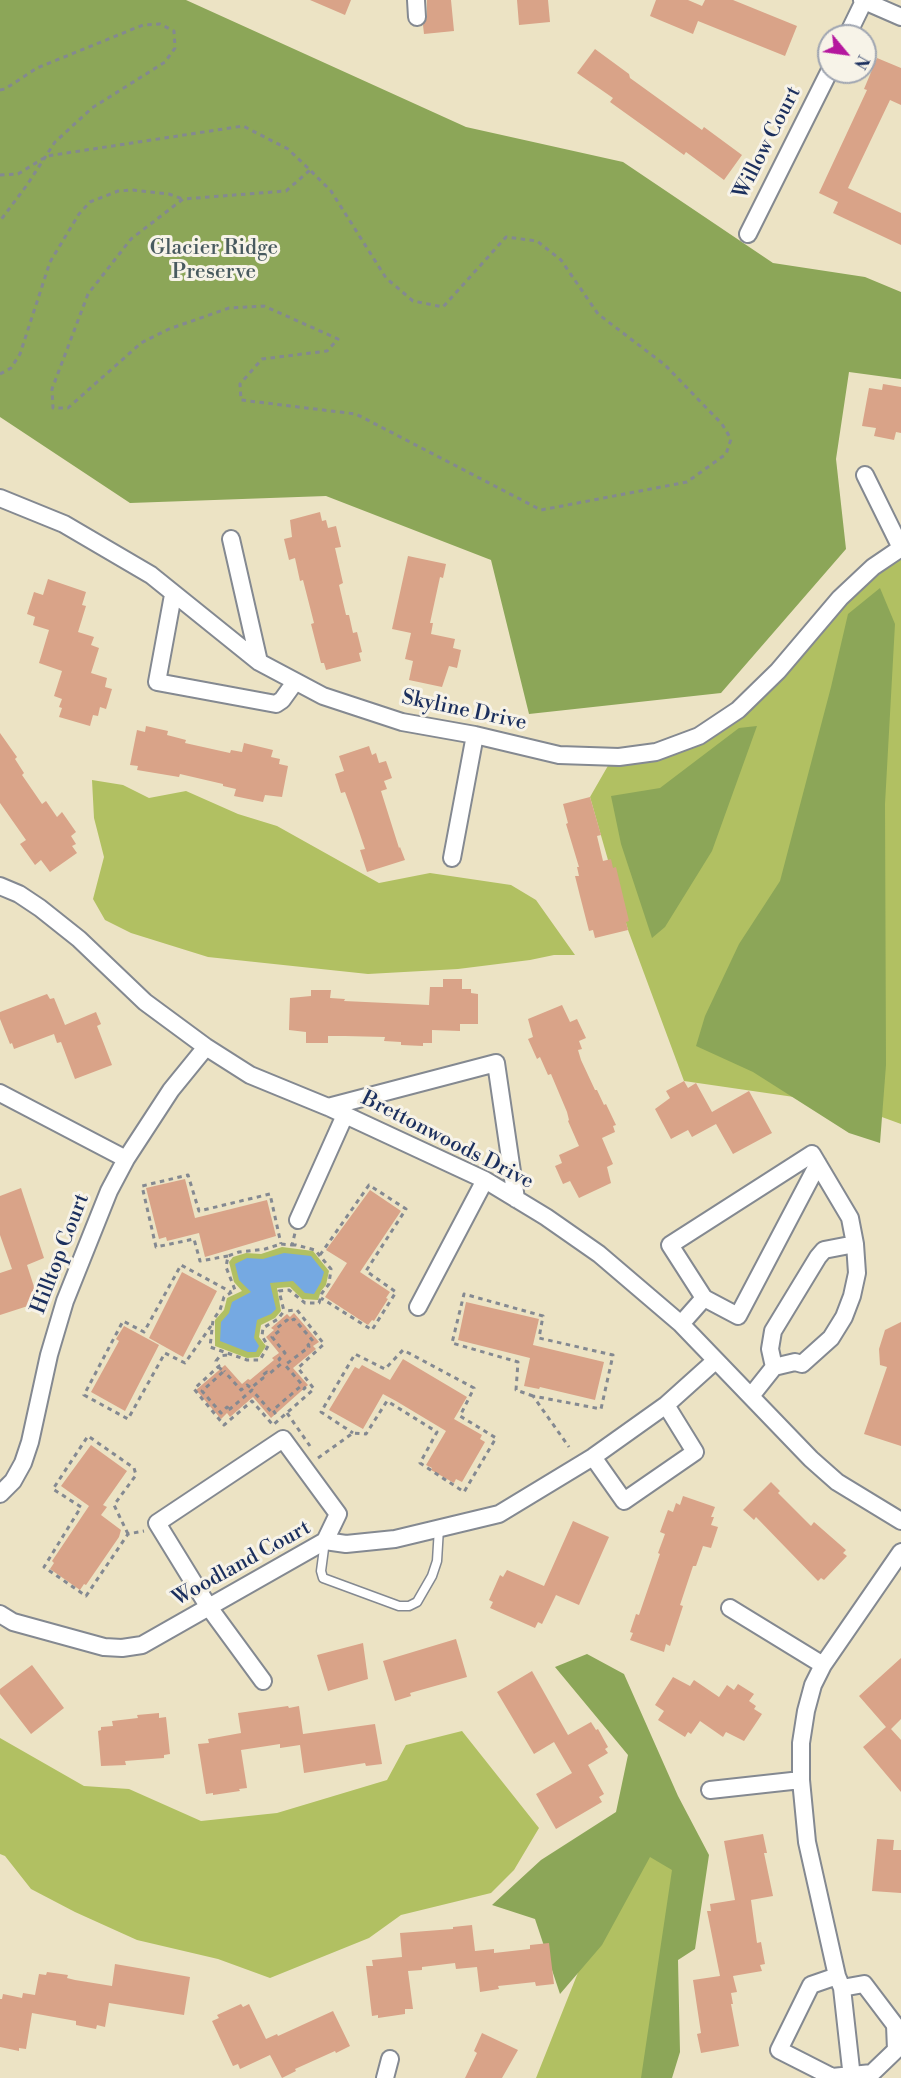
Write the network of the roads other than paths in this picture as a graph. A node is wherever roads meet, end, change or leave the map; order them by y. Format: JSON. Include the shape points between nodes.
{"nodes":[{"id":1,"x":863,"y":1,"type":"edge"},
{"id":2,"x":887,"y":5,"type":"edge"},
{"id":3,"x":901,"y":17,"type":"edge"},
{"id":4,"x":852,"y":24,"type":"edge"},
{"id":5,"x":823,"y":84,"type":"edge"},
{"id":6,"x":748,"y":234,"type":"dead end"},
{"id":7,"x":865,"y":475,"type":"dead end"},
{"id":8,"x":0,"y":498,"type":"edge"},
{"id":9,"x":231,"y":539,"type":"dead end"},
{"id":10,"x":901,"y":548,"type":"edge"},
{"id":11,"x":173,"y":595,"type":"junction"},
{"id":12,"x":259,"y":662,"type":"junction"},
{"id":13,"x":295,"y":682,"type":"junction"},
{"id":14,"x":475,"y":735,"type":"junction"},
{"id":15,"x":452,"y":858,"type":"dead end"},
{"id":16,"x":0,"y":886,"type":"edge"},
{"id":17,"x":207,"y":1047,"type":"junction"},
{"id":18,"x":0,"y":1093,"type":"edge"},
{"id":19,"x":328,"y":1107,"type":"junction"},
{"id":20,"x":345,"y":1115,"type":"junction"},
{"id":21,"x":126,"y":1159,"type":"junction"},
{"id":22,"x":818,"y":1164,"type":"junction"},
{"id":23,"x":486,"y":1180,"type":"junction"},
{"id":24,"x":516,"y":1199,"type":"junction"},
{"id":25,"x":298,"y":1220,"type":"road end"},
{"id":26,"x":855,"y":1244,"type":"junction"},
{"id":27,"x":705,"y":1298,"type":"junction"},
{"id":28,"x":418,"y":1307,"type":"dead end"},
{"id":29,"x":681,"y":1324,"type":"junction"},
{"id":30,"x":715,"y":1361,"type":"junction"},
{"id":31,"x":774,"y":1366,"type":"junction"},
{"id":32,"x":751,"y":1396,"type":"junction"},
{"id":33,"x":666,"y":1405,"type":"junction"},
{"id":34,"x":593,"y":1457,"type":"junction"},
{"id":35,"x":0,"y":1494,"type":"edge"},
{"id":36,"x":901,"y":1521,"type":"edge"},
{"id":37,"x":439,"y":1528,"type":"junction"},
{"id":38,"x":325,"y":1541,"type":"junction"},
{"id":39,"x":901,"y":1552,"type":"edge"},
{"id":40,"x":208,"y":1606,"type":"junction"},
{"id":41,"x":730,"y":1608,"type":"dead end"},
{"id":42,"x":0,"y":1614,"type":"edge"},
{"id":43,"x":823,"y":1665,"type":"junction"},
{"id":44,"x":263,"y":1682,"type":"dead end"},
{"id":45,"x":801,"y":1780,"type":"junction"},
{"id":46,"x":710,"y":1790,"type":"dead end"},
{"id":47,"x":839,"y":1982,"type":"junction"},
{"id":48,"x":390,"y":2059,"type":"dead end"},
{"id":49,"x":852,"y":2077,"type":"edge"},
{"id":50,"x":385,"y":2078,"type":"edge"}],
"edges":[{"from":1,"to":2,"type":"street"},
{"from":1,"to":4,"type":"street"},
{"from":2,"to":3,"type":"street"},
{"from":5,"to":6,"type":"street","name":"Willow Court"},
{"from":7,"to":10,"type":"street"},
{"from":8,"to":11,"type":"street","name":"Skyline Drive","via":[[64,524],[151,576]]},
{"from":9,"to":12,"type":"street"},
{"from":10,"to":14,"type":"street","name":"Skyline Drive","via":[[873,567],[840,598],[778,671],[738,710],[699,736],[656,752],[619,757],[559,755]]},
{"from":11,"to":12,"type":"street","name":"Skyline Drive"},
{"from":11,"to":13,"type":"street","via":[[157,682],[276,704]]},
{"from":12,"to":13,"type":"street","name":"Skyline Drive"},
{"from":13,"to":14,"type":"street","name":"Skyline Drive","via":[[323,696],[392,719]]},
{"from":14,"to":15,"type":"street"},
{"from":16,"to":17,"type":"street","name":"Brettonwoods Drive","via":[[40,908],[145,1002]]},
{"from":17,"to":19,"type":"street","name":"Brettonwoods Drive","via":[[250,1075]]},
{"from":17,"to":21,"type":"street","name":"Hilltop Court","via":[[171,1090]]},
{"from":18,"to":21,"type":"street"},
{"from":19,"to":20,"type":"street","name":"Brettonwoods Drive"},
{"from":19,"to":24,"type":"street","via":[[496,1063]]},
{"from":20,"to":23,"type":"street","name":"Brettonwoods Drive"},
{"from":20,"to":25,"type":"street"},
{"from":21,"to":35,"type":"street","name":"Hilltop Court","via":[[65,1301],[23,1463]]},
{"from":22,"to":26,"type":"street","via":[[850,1218]]},
{"from":22,"to":27,"type":"street","via":[[738,1317]]},
{"from":22,"to":27,"type":"street","via":[[812,1154],[669,1245]]},
{"from":23,"to":24,"type":"street","name":"Brettonwoods Drive"},
{"from":23,"to":28,"type":"street"},
{"from":24,"to":29,"type":"street","name":"Brettonwoods Drive","via":[[599,1254]]},
{"from":26,"to":31,"type":"street","via":[[824,1250],[818,1257],[774,1331],[770,1349]]},
{"from":26,"to":31,"type":"street","via":[[857,1273],[852,1296],[831,1338],[802,1364]]},
{"from":27,"to":29,"type":"street"},
{"from":29,"to":30,"type":"street","name":"Brettonwoods Drive"},
{"from":30,"to":32,"type":"street","name":"Brettonwoods Drive"},
{"from":30,"to":33,"type":"street","name":"Woodland Court"},
{"from":31,"to":32,"type":"street"},
{"from":32,"to":36,"type":"street","name":"Brettonwoods Drive","via":[[837,1482]]},
{"from":33,"to":34,"type":"street","name":"Woodland Court"},
{"from":33,"to":34,"type":"street","via":[[696,1452],[624,1501]]},
{"from":34,"to":37,"type":"street","name":"Woodland Court","via":[[499,1514]]},
{"from":37,"to":38,"type":"street","name":"Woodland Court","via":[[395,1539],[345,1544]]},
{"from":37,"to":38,"type":"lane","via":[[432,1575],[417,1602],[409,1606],[399,1606],[323,1578]]},
{"from":38,"to":40,"type":"street","name":"Woodland Court"},
{"from":38,"to":40,"type":"street","via":[[338,1514],[283,1439],[157,1523]]},
{"from":39,"to":43,"type":"street"},
{"from":40,"to":42,"type":"street","name":"Woodland Court","via":[[142,1645],[123,1648],[92,1644],[13,1622]]},
{"from":40,"to":44,"type":"street"},
{"from":41,"to":43,"type":"street"},
{"from":43,"to":45,"type":"street","via":[[806,1712]]},
{"from":45,"to":46,"type":"street"},
{"from":45,"to":47,"type":"street","via":[[807,1842]]},
{"from":47,"to":49,"type":"street"},
{"from":47,"to":49,"type":"street","via":[[864,1984],[896,2025],[896,2050],[872,2073]]},
{"from":47,"to":49,"type":"street","via":[[811,1985],[779,2050],[832,2078]]},
{"from":48,"to":50,"type":"street"}]}
